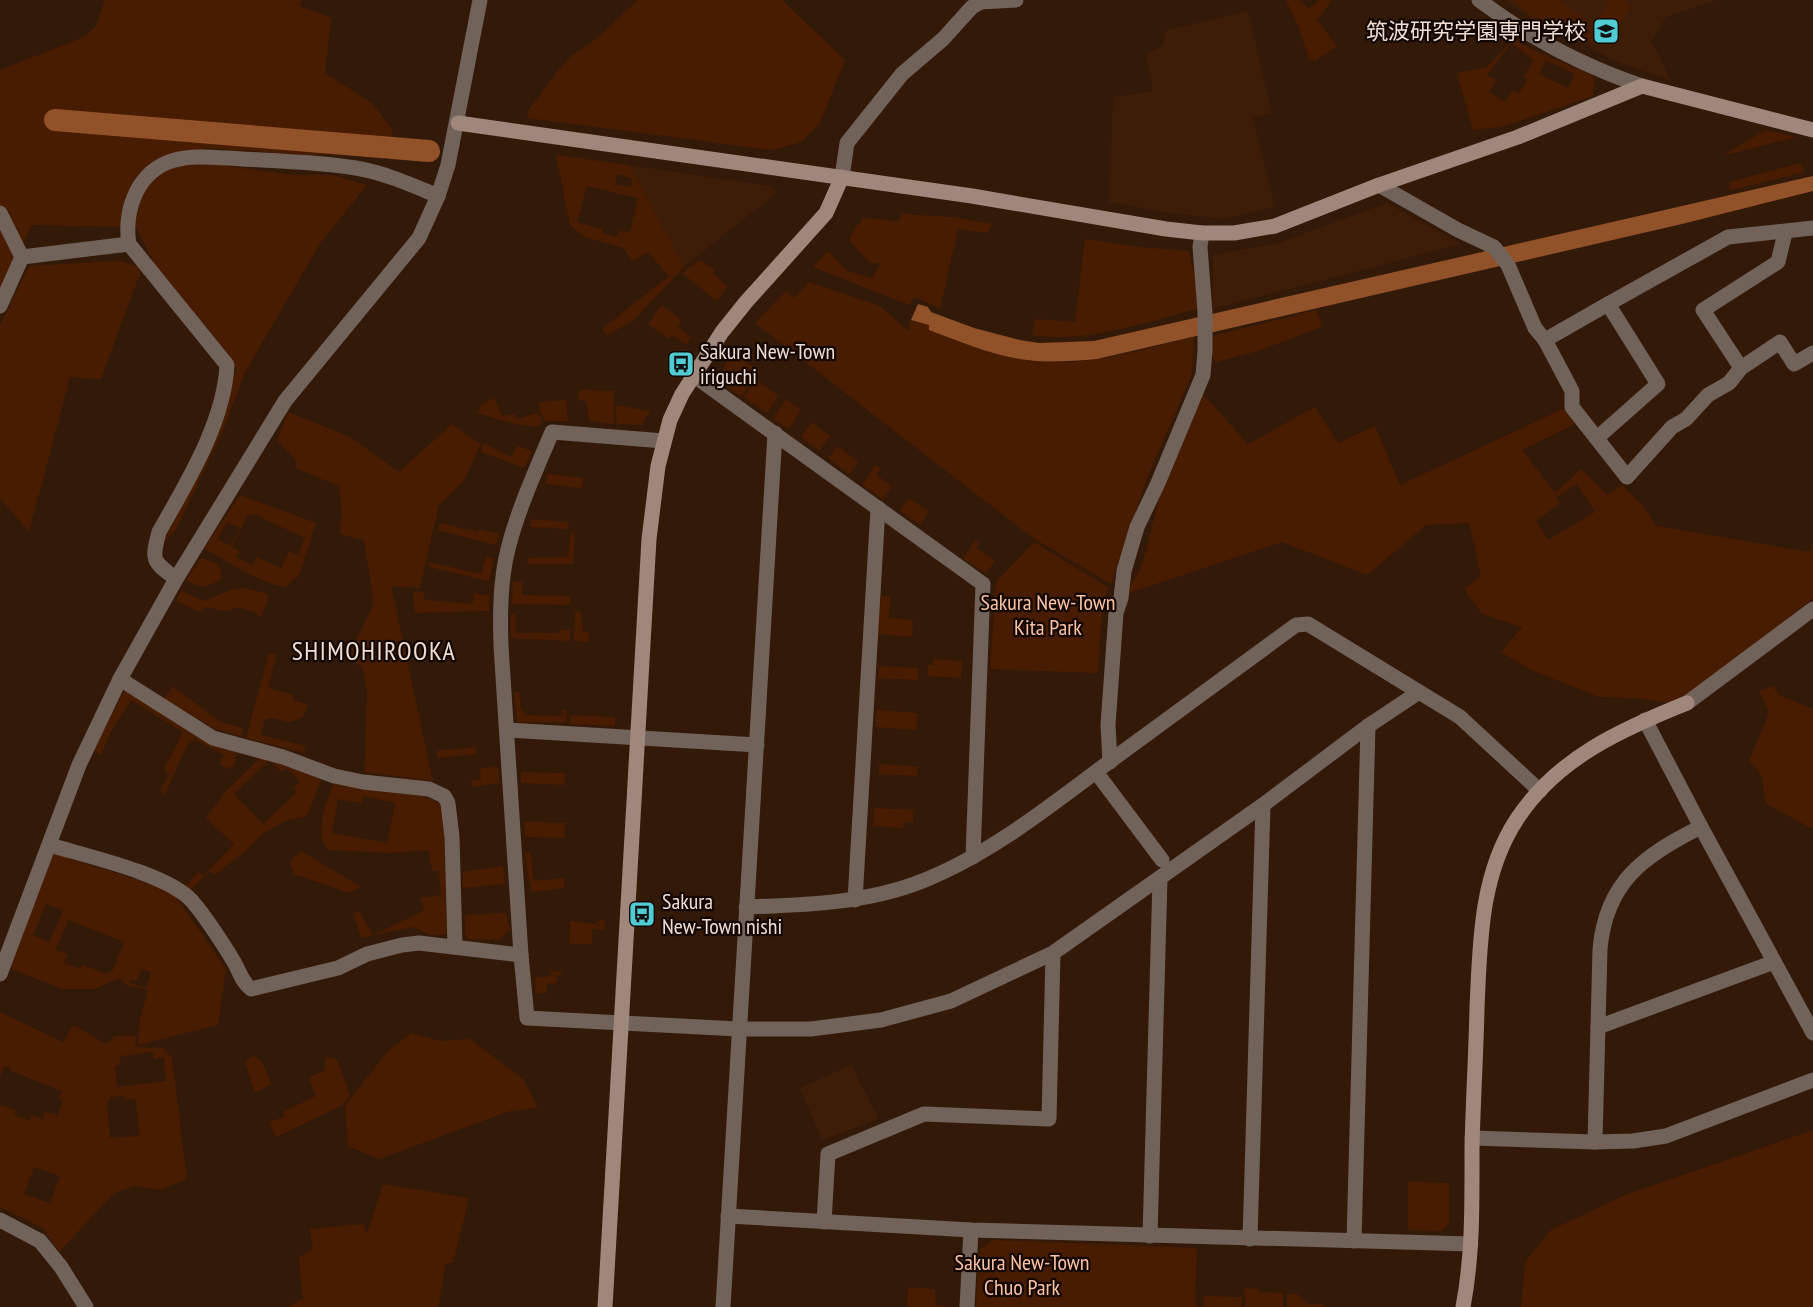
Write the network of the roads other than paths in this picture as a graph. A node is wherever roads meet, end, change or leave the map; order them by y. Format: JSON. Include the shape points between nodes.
{"nodes":[{"id":1,"x":480,"y":0,"type":"edge"},
{"id":2,"x":1016,"y":0,"type":"edge"},
{"id":3,"x":1479,"y":0,"type":"edge"},
{"id":4,"x":1642,"y":86,"type":"junction"},
{"id":5,"x":458,"y":123,"type":"junction"},
{"id":6,"x":1813,"y":130,"type":"edge"},
{"id":7,"x":842,"y":177,"type":"junction"},
{"id":8,"x":1379,"y":185,"type":"junction"},
{"id":9,"x":438,"y":196,"type":"junction"},
{"id":10,"x":0,"y":213,"type":"edge"},
{"id":11,"x":1813,"y":228,"type":"edge"},
{"id":12,"x":1785,"y":232,"type":"junction"},
{"id":13,"x":1202,"y":233,"type":"junction"},
{"id":14,"x":129,"y":244,"type":"junction"},
{"id":15,"x":22,"y":257,"type":"junction"},
{"id":16,"x":1608,"y":304,"type":"junction"},
{"id":17,"x":0,"y":306,"type":"edge"},
{"id":18,"x":1545,"y":340,"type":"junction"},
{"id":19,"x":1813,"y":353,"type":"edge"},
{"id":20,"x":1741,"y":368,"type":"junction"},
{"id":21,"x":693,"y":375,"type":"junction"},
{"id":22,"x":775,"y":433,"type":"junction"},
{"id":23,"x":1597,"y":438,"type":"junction"},
{"id":24,"x":664,"y":441,"type":"junction"},
{"id":25,"x":878,"y":508,"type":"junction"},
{"id":26,"x":176,"y":579,"type":"junction"},
{"id":27,"x":1813,"y":609,"type":"edge"},
{"id":28,"x":120,"y":680,"type":"junction"},
{"id":29,"x":1419,"y":692,"type":"junction"},
{"id":30,"x":1645,"y":720,"type":"junction"},
{"id":31,"x":1368,"y":726,"type":"junction"},
{"id":32,"x":507,"y":730,"type":"junction"},
{"id":33,"x":639,"y":737,"type":"junction"},
{"id":34,"x":757,"y":745,"type":"junction"},
{"id":35,"x":1110,"y":762,"type":"junction"},
{"id":36,"x":1096,"y":772,"type":"junction"},
{"id":37,"x":1540,"y":791,"type":"junction"},
{"id":38,"x":1263,"y":805,"type":"junction"},
{"id":39,"x":1701,"y":827,"type":"junction"},
{"id":40,"x":50,"y":845,"type":"junction"},
{"id":41,"x":973,"y":857,"type":"junction"},
{"id":42,"x":1162,"y":860,"type":"dead end"},
{"id":43,"x":1160,"y":879,"type":"junction"},
{"id":44,"x":855,"y":900,"type":"junction"},
{"id":45,"x":746,"y":907,"type":"junction"},
{"id":46,"x":7,"y":936,"type":"edge"},
{"id":47,"x":455,"y":947,"type":"junction"},
{"id":48,"x":1053,"y":953,"type":"junction"},
{"id":49,"x":521,"y":955,"type":"junction"},
{"id":50,"x":1774,"y":962,"type":"junction"},
{"id":51,"x":0,"y":975,"type":"edge"},
{"id":52,"x":621,"y":1022,"type":"junction"},
{"id":53,"x":1598,"y":1027,"type":"junction"},
{"id":54,"x":738,"y":1029,"type":"junction"},
{"id":55,"x":1813,"y":1033,"type":"edge"},
{"id":56,"x":1813,"y":1080,"type":"edge"},
{"id":57,"x":1472,"y":1138,"type":"junction"},
{"id":58,"x":1594,"y":1142,"type":"junction"},
{"id":59,"x":728,"y":1216,"type":"junction"},
{"id":60,"x":0,"y":1220,"type":"edge"},
{"id":61,"x":824,"y":1222,"type":"junction"},
{"id":62,"x":971,"y":1230,"type":"junction"},
{"id":63,"x":1150,"y":1236,"type":"junction"},
{"id":64,"x":1251,"y":1239,"type":"junction"},
{"id":65,"x":1353,"y":1241,"type":"junction"},
{"id":66,"x":1471,"y":1244,"type":"junction"},
{"id":67,"x":86,"y":1307,"type":"edge"},
{"id":68,"x":605,"y":1307,"type":"edge"},
{"id":69,"x":723,"y":1307,"type":"edge"},
{"id":70,"x":967,"y":1307,"type":"edge"},
{"id":71,"x":1463,"y":1307,"type":"edge"}],
"edges":[{"from":1,"to":5,"type":"street"},
{"from":2,"to":7,"type":"street","via":[[981,2],[972,7],[943,39],[902,74],[847,143]]},
{"from":3,"to":4,"type":"street","via":[[1538,39],[1600,71]]},
{"from":4,"to":6,"type":"street"},
{"from":4,"to":8,"type":"street","via":[[1518,137]]},
{"from":5,"to":7,"type":"street"},
{"from":5,"to":9,"type":"street"},
{"from":7,"to":13,"type":"street"},
{"from":7,"to":21,"type":"street","via":[[826,213],[746,302]]},
{"from":8,"to":13,"type":"street","via":[[1275,226],[1234,233]]},
{"from":8,"to":18,"type":"street","via":[[1491,245],[1508,265],[1535,328]]},
{"from":9,"to":14,"type":"street","via":[[357,168],[291,161],[184,158],[150,172],[140,186],[129,210]]},
{"from":9,"to":26,"type":"street","via":[[419,238],[285,401]]},
{"from":10,"to":15,"type":"street"},
{"from":11,"to":12,"type":"street"},
{"from":12,"to":16,"type":"street","via":[[1728,237]]},
{"from":12,"to":20,"type":"street","via":[[1778,262],[1703,310]]},
{"from":13,"to":35,"type":"street","via":[[1203,375],[1137,527],[1124,571],[1116,613],[1108,724]]},
{"from":14,"to":15,"type":"street"},
{"from":14,"to":26,"type":"street","via":[[227,365],[216,416],[156,543],[154,558],[158,566]]},
{"from":15,"to":17,"type":"street"},
{"from":16,"to":18,"type":"street"},
{"from":16,"to":23,"type":"street","via":[[1658,384]]},
{"from":18,"to":23,"type":"street","via":[[1572,391],[1572,407]]},
{"from":19,"to":20,"type":"street","via":[[1794,364],[1780,342]]},
{"from":20,"to":23,"type":"street","via":[[1729,383],[1708,395],[1686,419],[1672,427],[1628,477]]},
{"from":21,"to":22,"type":"street"},
{"from":21,"to":24,"type":"street"},
{"from":22,"to":25,"type":"street"},
{"from":22,"to":34,"type":"street"},
{"from":24,"to":32,"type":"street","via":[[552,432],[508,549],[503,578],[500,622]]},
{"from":24,"to":33,"type":"street","via":[[653,491]]},
{"from":25,"to":41,"type":"street","via":[[983,584]]},
{"from":25,"to":44,"type":"street"},
{"from":26,"to":28,"type":"street"},
{"from":27,"to":30,"type":"street","via":[[1687,703]]},
{"from":28,"to":40,"type":"street","via":[[80,765]]},
{"from":28,"to":47,"type":"street","via":[[213,738],[334,776],[429,789],[444,796],[452,837]]},
{"from":29,"to":31,"type":"street"},
{"from":29,"to":35,"type":"street","via":[[1308,624],[1296,625]]},
{"from":29,"to":37,"type":"street","via":[[1460,717]]},
{"from":30,"to":37,"type":"street","via":[[1590,749]]},
{"from":30,"to":39,"type":"street"},
{"from":31,"to":38,"type":"street"},
{"from":31,"to":65,"type":"street"},
{"from":32,"to":33,"type":"street"},
{"from":32,"to":49,"type":"street"},
{"from":33,"to":34,"type":"street"},
{"from":33,"to":52,"type":"street"},
{"from":34,"to":45,"type":"street"},
{"from":35,"to":36,"type":"street"},
{"from":36,"to":41,"type":"street"},
{"from":36,"to":42,"type":"street"},
{"from":37,"to":57,"type":"street","via":[[1512,828],[1487,889],[1479,958]]},
{"from":38,"to":43,"type":"street"},
{"from":38,"to":64,"type":"street"},
{"from":39,"to":50,"type":"street"},
{"from":39,"to":53,"type":"street","via":[[1646,858],[1625,878],[1611,902],[1602,933]]},
{"from":40,"to":46,"type":"street"},
{"from":40,"to":47,"type":"street","via":[[175,886],[191,901],[251,989],[338,968],[367,954],[402,945],[419,942]]},
{"from":41,"to":44,"type":"street","via":[[923,881]]},
{"from":43,"to":48,"type":"street"},
{"from":43,"to":63,"type":"street"},
{"from":44,"to":45,"type":"street"},
{"from":45,"to":54,"type":"street"},
{"from":46,"to":51,"type":"street"},
{"from":47,"to":49,"type":"street"},
{"from":48,"to":54,"type":"street","via":[[951,1001],[891,1017],[811,1029]]},
{"from":48,"to":61,"type":"street","via":[[1049,1119],[924,1114],[828,1154]]},
{"from":49,"to":52,"type":"street","via":[[527,1018]]},
{"from":50,"to":53,"type":"street"},
{"from":50,"to":55,"type":"street"},
{"from":52,"to":54,"type":"street"},
{"from":52,"to":68,"type":"street"},
{"from":53,"to":58,"type":"street"},
{"from":54,"to":59,"type":"street"},
{"from":56,"to":58,"type":"street","via":[[1666,1136]]},
{"from":57,"to":58,"type":"street"},
{"from":57,"to":66,"type":"street"},
{"from":59,"to":61,"type":"street"},
{"from":59,"to":69,"type":"street"},
{"from":60,"to":67,"type":"street","via":[[40,1241]]},
{"from":61,"to":62,"type":"street"},
{"from":62,"to":63,"type":"street"},
{"from":62,"to":70,"type":"street"},
{"from":63,"to":64,"type":"street"},
{"from":64,"to":65,"type":"street"},
{"from":65,"to":66,"type":"street"},
{"from":66,"to":71,"type":"street"}]}
